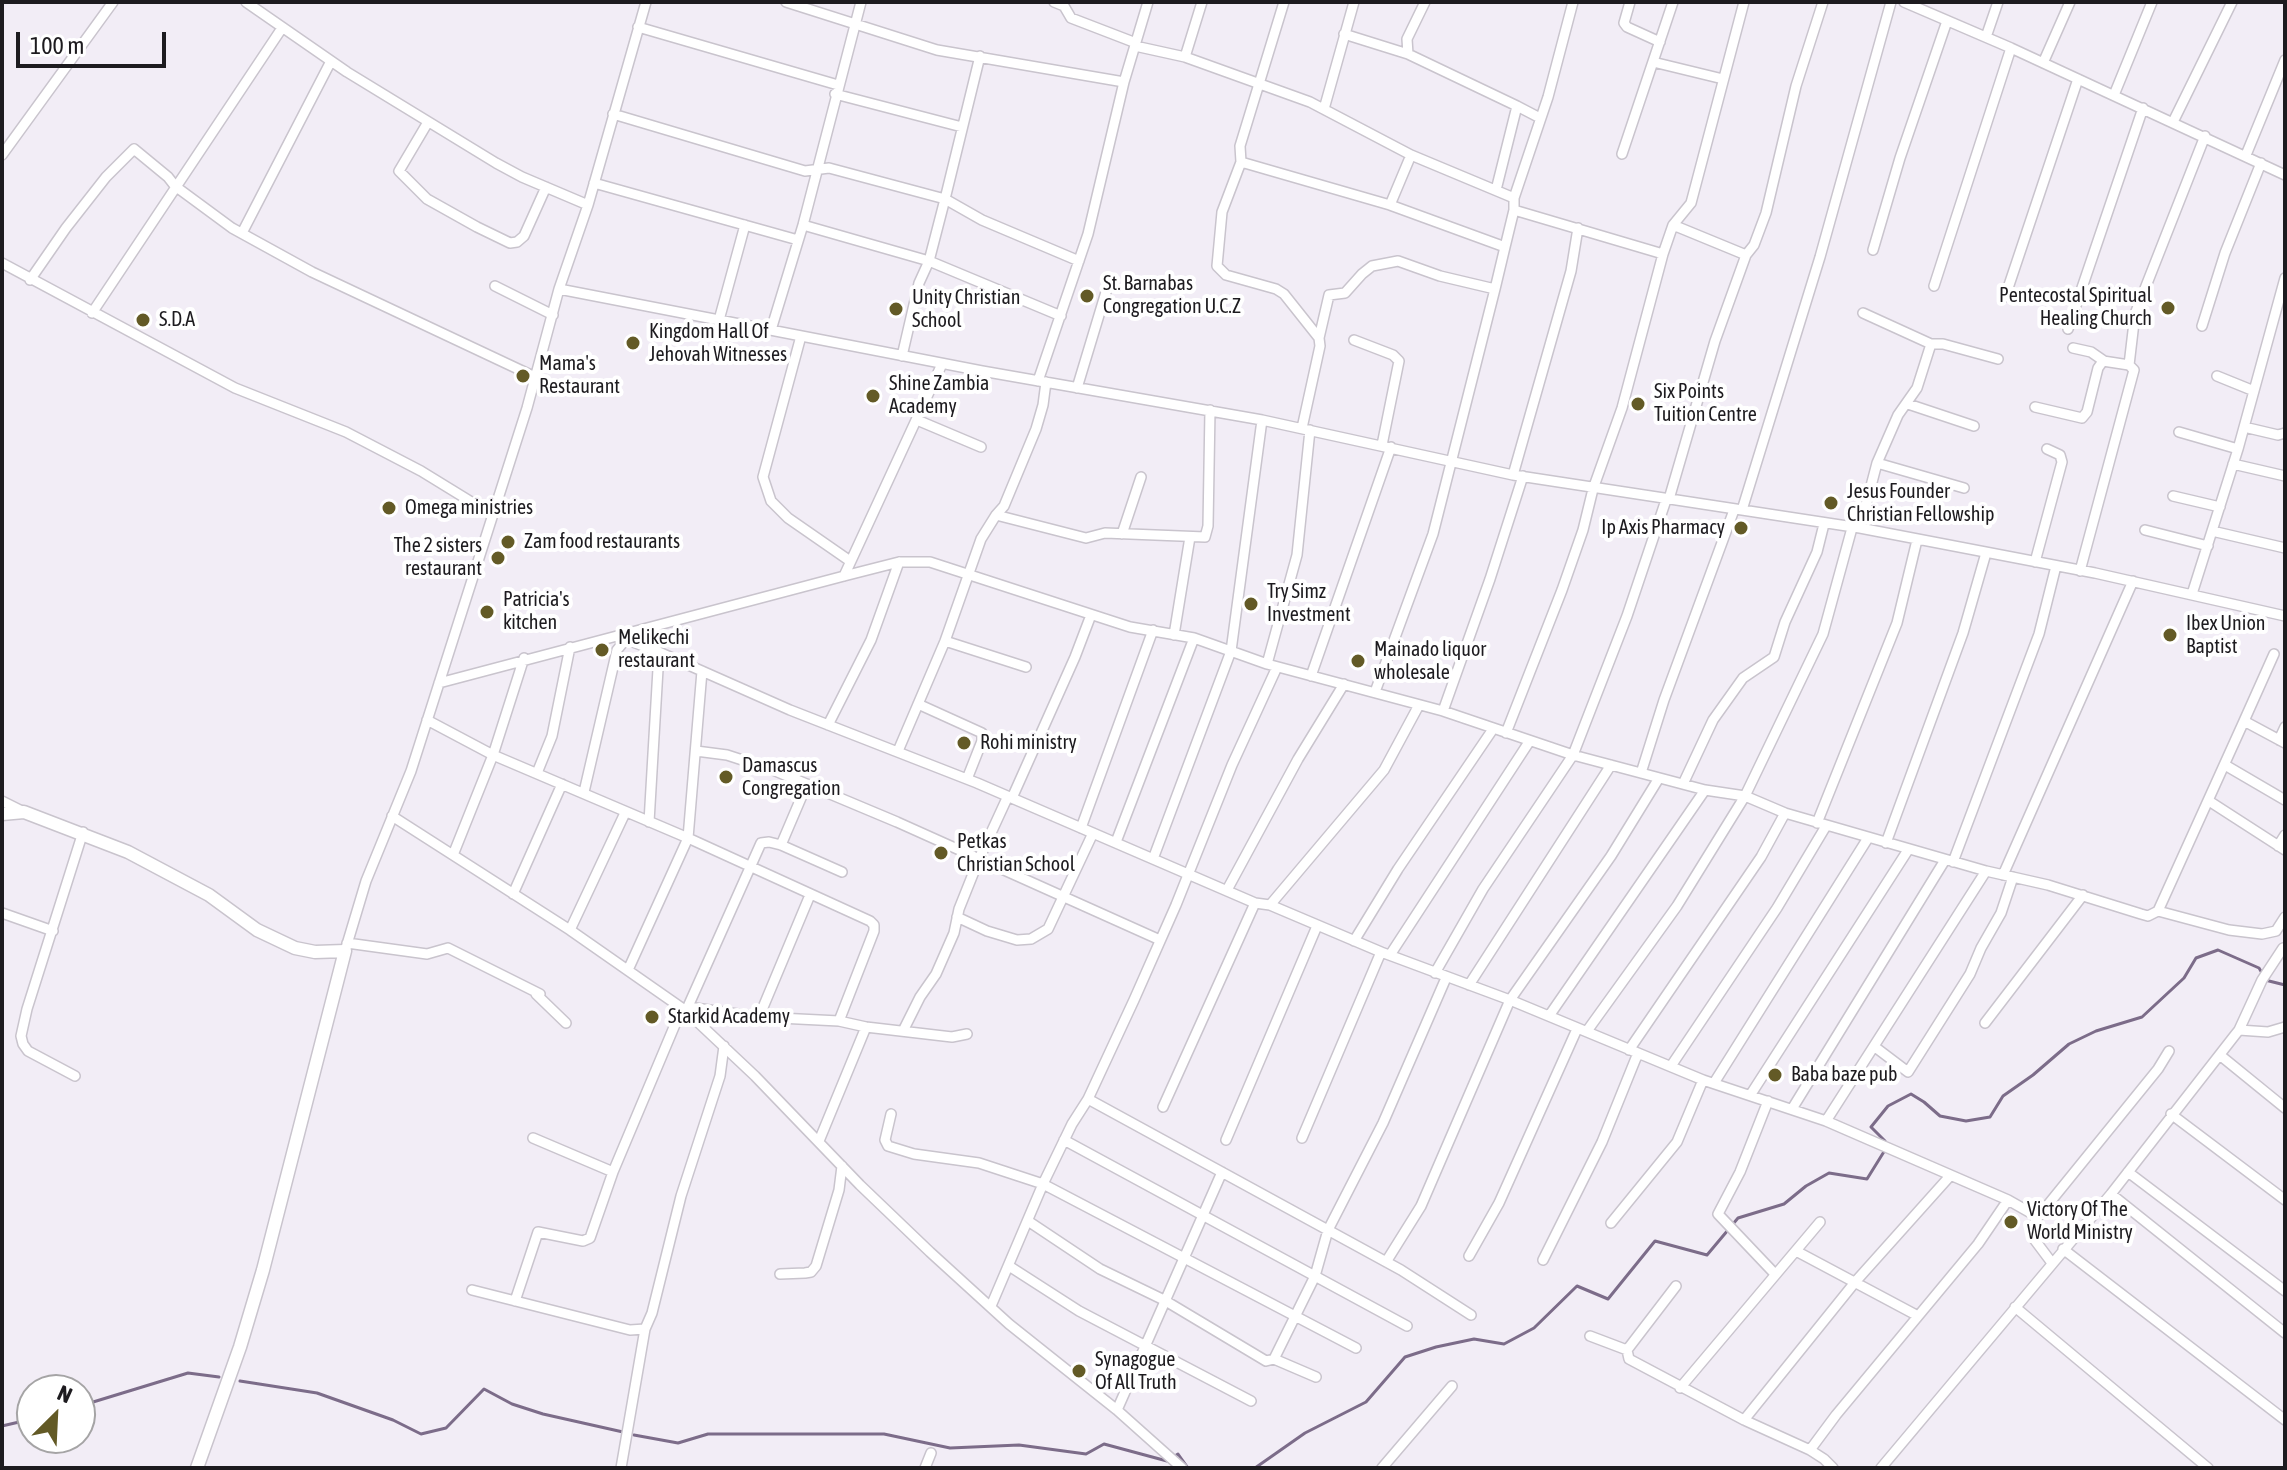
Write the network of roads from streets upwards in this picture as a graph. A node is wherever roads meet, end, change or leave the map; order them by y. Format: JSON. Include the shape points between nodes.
{"nodes":[{"id":1,"x":113,"y":2,"type":"edge"},
{"id":2,"x":246,"y":2,"type":"edge"},
{"id":3,"x":646,"y":2,"type":"edge"},
{"id":4,"x":786,"y":2,"type":"edge"},
{"id":5,"x":861,"y":2,"type":"edge"},
{"id":6,"x":1054,"y":2,"type":"edge"},
{"id":7,"x":1148,"y":2,"type":"edge"},
{"id":8,"x":1202,"y":2,"type":"edge"},
{"id":9,"x":1284,"y":2,"type":"edge"},
{"id":10,"x":1354,"y":2,"type":"edge"},
{"id":11,"x":1425,"y":2,"type":"edge"},
{"id":12,"x":1573,"y":2,"type":"edge"},
{"id":13,"x":1630,"y":2,"type":"edge"},
{"id":14,"x":1673,"y":2,"type":"edge"},
{"id":15,"x":1744,"y":2,"type":"edge"},
{"id":16,"x":1823,"y":2,"type":"edge"},
{"id":17,"x":1891,"y":2,"type":"edge"},
{"id":18,"x":1904,"y":2,"type":"edge"},
{"id":19,"x":1998,"y":2,"type":"edge"},
{"id":20,"x":2070,"y":2,"type":"edge"},
{"id":21,"x":2152,"y":2,"type":"edge"},
{"id":22,"x":2232,"y":2,"type":"edge"},
{"id":23,"x":1924,"y":6,"type":"edge"},
{"id":24,"x":1947,"y":21,"type":"junction"},
{"id":25,"x":854,"y":24,"type":"junction"},
{"id":26,"x":638,"y":27,"type":"junction"},
{"id":27,"x":282,"y":28,"type":"junction"},
{"id":28,"x":1344,"y":34,"type":"junction"},
{"id":29,"x":1986,"y":37,"type":"junction"},
{"id":30,"x":1660,"y":42,"type":"junction"},
{"id":31,"x":1135,"y":44,"type":"junction"},
{"id":32,"x":2011,"y":48,"type":"junction"},
{"id":33,"x":1408,"y":54,"type":"junction"},
{"id":34,"x":980,"y":56,"type":"junction"},
{"id":35,"x":1185,"y":57,"type":"junction"},
{"id":36,"x":2285,"y":60,"type":"edge"},
{"id":37,"x":331,"y":61,"type":"junction"},
{"id":38,"x":1653,"y":62,"type":"junction"},
{"id":39,"x":2043,"y":63,"type":"junction"},
{"id":40,"x":1723,"y":79,"type":"junction"},
{"id":41,"x":2078,"y":79,"type":"junction"},
{"id":42,"x":1124,"y":82,"type":"junction"},
{"id":43,"x":1259,"y":85,"type":"junction"},
{"id":44,"x":837,"y":89,"type":"junction"},
{"id":45,"x":2114,"y":95,"type":"junction"},
{"id":46,"x":1517,"y":106,"type":"junction"},
{"id":47,"x":2143,"y":108,"type":"junction"},
{"id":48,"x":1324,"y":109,"type":"junction"},
{"id":49,"x":613,"y":114,"type":"junction"},
{"id":50,"x":1540,"y":118,"type":"junction"},
{"id":51,"x":428,"y":122,"type":"junction"},
{"id":52,"x":2173,"y":122,"type":"junction"},
{"id":53,"x":962,"y":127,"type":"junction"},
{"id":54,"x":2205,"y":136,"type":"junction"},
{"id":55,"x":2,"y":153,"type":"edge"},
{"id":56,"x":1622,"y":154,"type":"dead end"},
{"id":57,"x":1411,"y":155,"type":"junction"},
{"id":58,"x":2246,"y":155,"type":"junction"},
{"id":59,"x":1241,"y":162,"type":"junction"},
{"id":60,"x":2261,"y":163,"type":"junction"},
{"id":61,"x":818,"y":169,"type":"junction"},
{"id":62,"x":2285,"y":175,"type":"edge"},
{"id":63,"x":594,"y":183,"type":"junction"},
{"id":64,"x":175,"y":186,"type":"junction"},
{"id":65,"x":546,"y":187,"type":"junction"},
{"id":66,"x":1496,"y":190,"type":"junction"},
{"id":67,"x":1514,"y":198,"type":"junction"},
{"id":68,"x":945,"y":199,"type":"junction"},
{"id":69,"x":588,"y":205,"type":"junction"},
{"id":70,"x":1390,"y":205,"type":"junction"},
{"id":71,"x":1514,"y":210,"type":"junction"},
{"id":72,"x":745,"y":225,"type":"junction"},
{"id":73,"x":803,"y":225,"type":"junction"},
{"id":74,"x":1673,"y":225,"type":"junction"},
{"id":75,"x":1578,"y":228,"type":"junction"},
{"id":76,"x":242,"y":233,"type":"junction"},
{"id":77,"x":798,"y":240,"type":"junction"},
{"id":78,"x":1505,"y":247,"type":"junction"},
{"id":79,"x":1873,"y":250,"type":"dead end"},
{"id":80,"x":1663,"y":254,"type":"junction"},
{"id":81,"x":1746,"y":255,"type":"junction"},
{"id":82,"x":929,"y":261,"type":"junction"},
{"id":83,"x":1079,"y":261,"type":"junction"},
{"id":84,"x":2,"y":263,"type":"edge"},
{"id":85,"x":2285,"y":278,"type":"edge"},
{"id":86,"x":30,"y":280,"type":"junction"},
{"id":87,"x":495,"y":286,"type":"dead end"},
{"id":88,"x":1934,"y":286,"type":"dead end"},
{"id":89,"x":559,"y":289,"type":"junction"},
{"id":90,"x":1495,"y":289,"type":"junction"},
{"id":91,"x":1106,"y":292,"type":"dead end"},
{"id":92,"x":2005,"y":297,"type":"dead end"},
{"id":93,"x":92,"y":313,"type":"junction"},
{"id":94,"x":1863,"y":313,"type":"dead end"},
{"id":95,"x":553,"y":315,"type":"junction"},
{"id":96,"x":1061,"y":316,"type":"junction"},
{"id":97,"x":719,"y":320,"type":"junction"},
{"id":98,"x":2202,"y":326,"type":"dead end"},
{"id":99,"x":2068,"y":329,"type":"dead end"},
{"id":100,"x":771,"y":330,"type":"junction"},
{"id":101,"x":801,"y":336,"type":"junction"},
{"id":102,"x":1319,"y":338,"type":"junction"},
{"id":103,"x":1354,"y":340,"type":"dead end"},
{"id":104,"x":1931,"y":344,"type":"junction"},
{"id":105,"x":2073,"y":348,"type":"dead end"},
{"id":106,"x":902,"y":356,"type":"junction"},
{"id":107,"x":1998,"y":359,"type":"dead end"},
{"id":108,"x":2104,"y":361,"type":"junction"},
{"id":109,"x":942,"y":364,"type":"junction"},
{"id":110,"x":2129,"y":365,"type":"junction"},
{"id":111,"x":533,"y":376,"type":"junction"},
{"id":112,"x":2217,"y":376,"type":"dead end"},
{"id":113,"x":1042,"y":382,"type":"junction"},
{"id":114,"x":1077,"y":388,"type":"junction"},
{"id":115,"x":2254,"y":391,"type":"junction"},
{"id":116,"x":1908,"y":404,"type":"junction"},
{"id":117,"x":2035,"y":407,"type":"dead end"},
{"id":118,"x":1210,"y":410,"type":"junction"},
{"id":119,"x":917,"y":420,"type":"junction"},
{"id":120,"x":1262,"y":420,"type":"junction"},
{"id":121,"x":1974,"y":426,"type":"dead end"},
{"id":122,"x":2244,"y":427,"type":"junction"},
{"id":123,"x":1306,"y":429,"type":"junction"},
{"id":124,"x":2179,"y":432,"type":"dead end"},
{"id":125,"x":2285,"y":433,"type":"edge"},
{"id":126,"x":1386,"y":446,"type":"junction"},
{"id":127,"x":981,"y":447,"type":"dead end"},
{"id":128,"x":2047,"y":449,"type":"dead end"},
{"id":129,"x":2238,"y":449,"type":"junction"},
{"id":130,"x":1450,"y":460,"type":"junction"},
{"id":131,"x":1877,"y":463,"type":"junction"},
{"id":132,"x":2233,"y":464,"type":"junction"},
{"id":133,"x":1518,"y":476,"type":"junction"},
{"id":134,"x":2285,"y":476,"type":"edge"},
{"id":135,"x":1141,"y":477,"type":"dead end"},
{"id":136,"x":1964,"y":488,"type":"dead end"},
{"id":137,"x":1593,"y":489,"type":"junction"},
{"id":138,"x":2173,"y":496,"type":"dead end"},
{"id":139,"x":1668,"y":500,"type":"junction"},
{"id":140,"x":2220,"y":507,"type":"junction"},
{"id":141,"x":1738,"y":510,"type":"junction"},
{"id":142,"x":491,"y":514,"type":"junction"},
{"id":143,"x":996,"y":515,"type":"junction"},
{"id":144,"x":1824,"y":524,"type":"junction"},
{"id":145,"x":1856,"y":528,"type":"junction"},
{"id":146,"x":2145,"y":530,"type":"dead end"},
{"id":147,"x":2212,"y":531,"type":"junction"},
{"id":148,"x":1122,"y":534,"type":"junction"},
{"id":149,"x":1190,"y":537,"type":"junction"},
{"id":150,"x":1917,"y":540,"type":"junction"},
{"id":151,"x":2208,"y":546,"type":"junction"},
{"id":152,"x":2285,"y":548,"type":"edge"},
{"id":153,"x":1986,"y":553,"type":"junction"},
{"id":154,"x":850,"y":561,"type":"junction"},
{"id":155,"x":899,"y":562,"type":"junction"},
{"id":156,"x":2035,"y":562,"type":"junction"},
{"id":157,"x":2056,"y":566,"type":"junction"},
{"id":158,"x":2080,"y":571,"type":"junction"},
{"id":159,"x":968,"y":574,"type":"junction"},
{"id":160,"x":844,"y":576,"type":"junction"},
{"id":161,"x":2133,"y":581,"type":"junction"},
{"id":162,"x":2192,"y":594,"type":"junction"},
{"id":163,"x":1091,"y":615,"type":"junction"},
{"id":164,"x":2285,"y":616,"type":"edge"},
{"id":165,"x":1153,"y":630,"type":"junction"},
{"id":166,"x":1174,"y":635,"type":"junction"},
{"id":167,"x":622,"y":638,"type":"junction"},
{"id":168,"x":1194,"y":638,"type":"junction"},
{"id":169,"x":945,"y":641,"type":"junction"},
{"id":170,"x":570,"y":647,"type":"junction"},
{"id":171,"x":1231,"y":651,"type":"junction"},
{"id":172,"x":659,"y":652,"type":"junction"},
{"id":173,"x":2274,"y":654,"type":"dead end"},
{"id":174,"x":524,"y":658,"type":"junction"},
{"id":175,"x":1272,"y":666,"type":"junction"},
{"id":176,"x":1026,"y":667,"type":"dead end"},
{"id":177,"x":702,"y":671,"type":"junction"},
{"id":178,"x":1311,"y":676,"type":"junction"},
{"id":179,"x":439,"y":683,"type":"junction"},
{"id":180,"x":1344,"y":684,"type":"junction"},
{"id":181,"x":1375,"y":692,"type":"junction"},
{"id":182,"x":918,"y":704,"type":"junction"},
{"id":183,"x":1419,"y":705,"type":"junction"},
{"id":184,"x":1443,"y":711,"type":"junction"},
{"id":185,"x":427,"y":720,"type":"junction"},
{"id":186,"x":2244,"y":721,"type":"junction"},
{"id":187,"x":828,"y":725,"type":"junction"},
{"id":188,"x":2285,"y":727,"type":"edge"},
{"id":189,"x":1493,"y":729,"type":"junction"},
{"id":190,"x":1506,"y":733,"type":"junction"},
{"id":191,"x":2282,"y":741,"type":"edge"},
{"id":192,"x":1529,"y":742,"type":"junction"},
{"id":193,"x":696,"y":751,"type":"junction"},
{"id":194,"x":898,"y":751,"type":"junction"},
{"id":195,"x":493,"y":755,"type":"junction"},
{"id":196,"x":1573,"y":755,"type":"junction"},
{"id":197,"x":1611,"y":765,"type":"junction"},
{"id":198,"x":2225,"y":765,"type":"junction"},
{"id":199,"x":537,"y":773,"type":"junction"},
{"id":200,"x":1641,"y":773,"type":"junction"},
{"id":201,"x":1659,"y":778,"type":"junction"},
{"id":202,"x":967,"y":779,"type":"junction"},
{"id":203,"x":562,"y":784,"type":"junction"},
{"id":204,"x":807,"y":784,"type":"junction"},
{"id":205,"x":1683,"y":784,"type":"junction"},
{"id":206,"x":1705,"y":790,"type":"junction"},
{"id":207,"x":584,"y":792,"type":"junction"},
{"id":208,"x":1745,"y":796,"type":"junction"},
{"id":209,"x":1010,"y":797,"type":"junction"},
{"id":210,"x":2285,"y":800,"type":"edge"},
{"id":211,"x":2,"y":801,"type":"edge"},
{"id":212,"x":2209,"y":801,"type":"junction"},
{"id":213,"x":24,"y":812,"type":"junction"},
{"id":214,"x":625,"y":813,"type":"junction"},
{"id":215,"x":1785,"y":813,"type":"junction"},
{"id":216,"x":2,"y":814,"type":"edge"},
{"id":217,"x":392,"y":816,"type":"junction"},
{"id":218,"x":649,"y":822,"type":"junction"},
{"id":219,"x":1822,"y":824,"type":"junction"},
{"id":220,"x":1081,"y":828,"type":"junction"},
{"id":221,"x":83,"y":832,"type":"junction"},
{"id":222,"x":1093,"y":833,"type":"junction"},
{"id":223,"x":2285,"y":835,"type":"edge"},
{"id":224,"x":688,"y":838,"type":"junction"},
{"id":225,"x":1868,"y":838,"type":"junction"},
{"id":226,"x":1116,"y":842,"type":"junction"},
{"id":227,"x":1886,"y":843,"type":"junction"},
{"id":228,"x":781,"y":845,"type":"junction"},
{"id":229,"x":2282,"y":848,"type":"edge"},
{"id":230,"x":1908,"y":850,"type":"junction"},
{"id":231,"x":453,"y":855,"type":"junction"},
{"id":232,"x":979,"y":859,"type":"junction"},
{"id":233,"x":1153,"y":859,"type":"junction"},
{"id":234,"x":1949,"y":861,"type":"junction"},
{"id":235,"x":749,"y":868,"type":"junction"},
{"id":236,"x":1986,"y":871,"type":"junction"},
{"id":237,"x":842,"y":872,"type":"dead end"},
{"id":238,"x":1187,"y":875,"type":"junction"},
{"id":239,"x":2008,"y":876,"type":"junction"},
{"id":240,"x":1227,"y":890,"type":"junction"},
{"id":241,"x":513,"y":894,"type":"junction"},
{"id":242,"x":810,"y":895,"type":"junction"},
{"id":243,"x":2083,"y":895,"type":"junction"},
{"id":244,"x":1062,"y":896,"type":"junction"},
{"id":245,"x":1255,"y":903,"type":"junction"},
{"id":246,"x":1270,"y":905,"type":"junction"},
{"id":247,"x":2158,"y":911,"type":"junction"},
{"id":248,"x":2,"y":913,"type":"edge"},
{"id":249,"x":957,"y":917,"type":"junction"},
{"id":250,"x":2285,"y":917,"type":"edge"},
{"id":251,"x":1317,"y":926,"type":"junction"},
{"id":252,"x":570,"y":930,"type":"junction"},
{"id":253,"x":53,"y":931,"type":"junction"},
{"id":254,"x":2262,"y":934,"type":"junction"},
{"id":255,"x":1160,"y":940,"type":"junction"},
{"id":256,"x":1354,"y":941,"type":"junction"},
{"id":257,"x":346,"y":947,"type":"junction"},
{"id":258,"x":2284,"y":948,"type":"edge"},
{"id":259,"x":1385,"y":954,"type":"junction"},
{"id":260,"x":628,"y":970,"type":"junction"},
{"id":261,"x":1435,"y":973,"type":"junction"},
{"id":262,"x":1446,"y":978,"type":"junction"},
{"id":263,"x":1469,"y":985,"type":"junction"},
{"id":264,"x":1510,"y":1000,"type":"junction"},
{"id":265,"x":685,"y":1009,"type":"junction"},
{"id":266,"x":1549,"y":1016,"type":"junction"},
{"id":267,"x":759,"y":1017,"type":"junction"},
{"id":268,"x":839,"y":1021,"type":"junction"},
{"id":269,"x":566,"y":1023,"type":"dead end"},
{"id":270,"x":1985,"y":1023,"type":"dead end"},
{"id":271,"x":866,"y":1027,"type":"junction"},
{"id":272,"x":2285,"y":1027,"type":"edge"},
{"id":273,"x":1582,"y":1030,"type":"junction"},
{"id":274,"x":2239,"y":1030,"type":"junction"},
{"id":275,"x":903,"y":1031,"type":"junction"},
{"id":276,"x":967,"y":1034,"type":"dead end"},
{"id":277,"x":724,"y":1046,"type":"junction"},
{"id":278,"x":1875,"y":1047,"type":"junction"},
{"id":279,"x":1633,"y":1051,"type":"junction"},
{"id":280,"x":2169,"y":1051,"type":"dead end"},
{"id":281,"x":733,"y":1055,"type":"junction"},
{"id":282,"x":2221,"y":1056,"type":"junction"},
{"id":283,"x":723,"y":1062,"type":"junction"},
{"id":284,"x":1671,"y":1066,"type":"junction"},
{"id":285,"x":75,"y":1076,"type":"dead end"},
{"id":286,"x":1703,"y":1080,"type":"junction"},
{"id":287,"x":1714,"y":1083,"type":"junction"},
{"id":288,"x":1751,"y":1094,"type":"junction"},
{"id":289,"x":1088,"y":1099,"type":"junction"},
{"id":290,"x":1768,"y":1101,"type":"junction"},
{"id":291,"x":1163,"y":1107,"type":"dead end"},
{"id":292,"x":2285,"y":1108,"type":"edge"},
{"id":293,"x":1792,"y":1109,"type":"junction"},
{"id":294,"x":891,"y":1114,"type":"dead end"},
{"id":295,"x":2171,"y":1114,"type":"junction"},
{"id":296,"x":1826,"y":1121,"type":"junction"},
{"id":297,"x":533,"y":1138,"type":"dead end"},
{"id":298,"x":1302,"y":1138,"type":"dead end"},
{"id":299,"x":1064,"y":1140,"type":"junction"},
{"id":300,"x":1226,"y":1140,"type":"dead end"},
{"id":301,"x":819,"y":1141,"type":"junction"},
{"id":302,"x":842,"y":1166,"type":"junction"},
{"id":303,"x":613,"y":1172,"type":"junction"},
{"id":304,"x":1222,"y":1172,"type":"junction"},
{"id":305,"x":2128,"y":1172,"type":"junction"},
{"id":306,"x":1950,"y":1176,"type":"junction"},
{"id":307,"x":1043,"y":1184,"type":"junction"},
{"id":308,"x":2111,"y":1194,"type":"junction"},
{"id":309,"x":2008,"y":1200,"type":"junction"},
{"id":310,"x":2285,"y":1200,"type":"edge"},
{"id":311,"x":1204,"y":1215,"type":"junction"},
{"id":312,"x":2038,"y":1217,"type":"junction"},
{"id":313,"x":1028,"y":1221,"type":"junction"},
{"id":314,"x":1820,"y":1222,"type":"dead end"},
{"id":315,"x":1611,"y":1223,"type":"dead end"},
{"id":316,"x":1328,"y":1230,"type":"junction"},
{"id":317,"x":2063,"y":1249,"type":"junction"},
{"id":318,"x":1796,"y":1251,"type":"junction"},
{"id":319,"x":1469,"y":1256,"type":"dead end"},
{"id":320,"x":1183,"y":1259,"type":"junction"},
{"id":321,"x":1543,"y":1260,"type":"dead end"},
{"id":322,"x":1386,"y":1262,"type":"junction"},
{"id":323,"x":2052,"y":1263,"type":"junction"},
{"id":324,"x":1009,"y":1266,"type":"junction"},
{"id":325,"x":780,"y":1274,"type":"dead end"},
{"id":326,"x":1775,"y":1274,"type":"junction"},
{"id":327,"x":1315,"y":1276,"type":"junction"},
{"id":328,"x":1856,"y":1281,"type":"junction"},
{"id":329,"x":1676,"y":1286,"type":"dead end"},
{"id":330,"x":472,"y":1290,"type":"dead end"},
{"id":331,"x":2285,"y":1291,"type":"edge"},
{"id":332,"x":1164,"y":1300,"type":"junction"},
{"id":333,"x":515,"y":1301,"type":"junction"},
{"id":334,"x":991,"y":1306,"type":"junction"},
{"id":335,"x":2015,"y":1307,"type":"junction"},
{"id":336,"x":1471,"y":1315,"type":"dead end"},
{"id":337,"x":1918,"y":1316,"type":"junction"},
{"id":338,"x":1295,"y":1317,"type":"junction"},
{"id":339,"x":1407,"y":1326,"type":"dead end"},
{"id":340,"x":645,"y":1329,"type":"junction"},
{"id":341,"x":2285,"y":1333,"type":"edge"},
{"id":342,"x":1590,"y":1336,"type":"dead end"},
{"id":343,"x":1145,"y":1344,"type":"junction"},
{"id":344,"x":1356,"y":1348,"type":"dead end"},
{"id":345,"x":1627,"y":1350,"type":"junction"},
{"id":346,"x":1274,"y":1359,"type":"junction"},
{"id":347,"x":1316,"y":1377,"type":"dead end"},
{"id":348,"x":1452,"y":1386,"type":"dead end"},
{"id":349,"x":1680,"y":1388,"type":"junction"},
{"id":350,"x":1251,"y":1401,"type":"dead end"},
{"id":351,"x":1117,"y":1410,"type":"junction"},
{"id":352,"x":1744,"y":1420,"type":"junction"},
{"id":353,"x":2285,"y":1420,"type":"edge"},
{"id":354,"x":1810,"y":1450,"type":"junction"},
{"id":355,"x":931,"y":1453,"type":"dead end"},
{"id":356,"x":197,"y":1468,"type":"edge"},
{"id":357,"x":621,"y":1468,"type":"edge"},
{"id":358,"x":925,"y":1468,"type":"edge"},
{"id":359,"x":1182,"y":1468,"type":"edge"},
{"id":360,"x":1382,"y":1468,"type":"edge"},
{"id":361,"x":1833,"y":1468,"type":"edge"},
{"id":362,"x":1881,"y":1468,"type":"edge"},
{"id":363,"x":2208,"y":1468,"type":"edge"}],
"edges":[{"from":1,"to":55,"type":"street"},
{"from":2,"to":27,"type":"street"},
{"from":3,"to":26,"type":"street"},
{"from":4,"to":25,"type":"street"},
{"from":5,"to":25,"type":"street"},
{"from":6,"to":31,"type":"street","via":[[1071,18]]},
{"from":7,"to":31,"type":"street"},
{"from":8,"to":35,"type":"street"},
{"from":9,"to":43,"type":"street"},
{"from":10,"to":28,"type":"street"},
{"from":11,"to":33,"type":"street","via":[[1407,39]]},
{"from":12,"to":50,"type":"street"},
{"from":13,"to":30,"type":"street","via":[[1627,27]]},
{"from":14,"to":30,"type":"street"},
{"from":15,"to":40,"type":"street"},
{"from":16,"to":81,"type":"street","via":[[1796,86],[1766,213]]},
{"from":17,"to":141,"type":"street","via":[[1820,257]]},
{"from":18,"to":23,"type":"street"},
{"from":19,"to":29,"type":"street"},
{"from":20,"to":39,"type":"street"},
{"from":21,"to":45,"type":"street"},
{"from":22,"to":52,"type":"street"},
{"from":23,"to":24,"type":"street"},
{"from":24,"to":29,"type":"street"},
{"from":24,"to":79,"type":"street"},
{"from":25,"to":34,"type":"street","via":[[937,50]]},
{"from":25,"to":44,"type":"street"},
{"from":26,"to":44,"type":"street"},
{"from":26,"to":49,"type":"street"},
{"from":27,"to":37,"type":"street"},
{"from":27,"to":64,"type":"street"},
{"from":28,"to":33,"type":"street"},
{"from":28,"to":48,"type":"street"},
{"from":29,"to":32,"type":"street"},
{"from":30,"to":38,"type":"street"},
{"from":31,"to":35,"type":"street"},
{"from":31,"to":42,"type":"street"},
{"from":32,"to":39,"type":"street"},
{"from":32,"to":88,"type":"street"},
{"from":33,"to":46,"type":"street"},
{"from":34,"to":42,"type":"street"},
{"from":34,"to":53,"type":"street"},
{"from":35,"to":43,"type":"street"},
{"from":36,"to":58,"type":"street"},
{"from":37,"to":51,"type":"street"},
{"from":37,"to":76,"type":"street"},
{"from":38,"to":40,"type":"street"},
{"from":38,"to":56,"type":"street"},
{"from":39,"to":41,"type":"street"},
{"from":40,"to":74,"type":"street","via":[[1691,203]]},
{"from":41,"to":45,"type":"street"},
{"from":41,"to":92,"type":"street"},
{"from":42,"to":83,"type":"street"},
{"from":43,"to":48,"type":"street"},
{"from":43,"to":59,"type":"street","via":[[1240,146]]},
{"from":44,"to":53,"type":"street"},
{"from":44,"to":61,"type":"street"},
{"from":45,"to":47,"type":"street"},
{"from":46,"to":50,"type":"street"},
{"from":46,"to":66,"type":"street"},
{"from":47,"to":52,"type":"street"},
{"from":47,"to":99,"type":"street"},
{"from":48,"to":57,"type":"street"},
{"from":49,"to":61,"type":"street","via":[[805,171]]},
{"from":49,"to":63,"type":"street"},
{"from":50,"to":67,"type":"street"},
{"from":51,"to":65,"type":"street"},
{"from":51,"to":65,"type":"street","via":[[399,171],[427,199],[477,227],[517,242]]},
{"from":52,"to":54,"type":"street"},
{"from":53,"to":68,"type":"street"},
{"from":54,"to":58,"type":"street"},
{"from":54,"to":110,"type":"street","via":[[2135,314]]},
{"from":57,"to":66,"type":"street"},
{"from":57,"to":70,"type":"street"},
{"from":58,"to":60,"type":"street"},
{"from":59,"to":70,"type":"street"},
{"from":59,"to":102,"type":"street","via":[[1222,212],[1217,266],[1226,275],[1284,294]]},
{"from":60,"to":62,"type":"street"},
{"from":60,"to":98,"type":"street"},
{"from":61,"to":68,"type":"street","via":[[841,170]]},
{"from":61,"to":73,"type":"street"},
{"from":63,"to":69,"type":"street"},
{"from":63,"to":72,"type":"street"},
{"from":64,"to":76,"type":"street"},
{"from":64,"to":86,"type":"street","via":[[134,149],[106,177]]},
{"from":64,"to":93,"type":"street"},
{"from":65,"to":69,"type":"street"},
{"from":66,"to":67,"type":"street"},
{"from":67,"to":71,"type":"street"},
{"from":68,"to":82,"type":"street"},
{"from":68,"to":83,"type":"street"},
{"from":69,"to":89,"type":"street"},
{"from":70,"to":78,"type":"street"},
{"from":71,"to":75,"type":"street"},
{"from":71,"to":78,"type":"street"},
{"from":72,"to":77,"type":"street"},
{"from":72,"to":97,"type":"street"},
{"from":73,"to":77,"type":"street"},
{"from":73,"to":82,"type":"street"},
{"from":74,"to":80,"type":"street"},
{"from":74,"to":81,"type":"street"},
{"from":75,"to":80,"type":"street"},
{"from":75,"to":133,"type":"street"},
{"from":76,"to":111,"type":"street","via":[[312,272]]},
{"from":77,"to":100,"type":"street"},
{"from":78,"to":90,"type":"street"},
{"from":80,"to":137,"type":"street","via":[[1622,408]]},
{"from":81,"to":139,"type":"street"},
{"from":82,"to":96,"type":"street"},
{"from":82,"to":106,"type":"street"},
{"from":83,"to":96,"type":"street"},
{"from":84,"to":86,"type":"street"},
{"from":85,"to":115,"type":"street"},
{"from":86,"to":93,"type":"street"},
{"from":87,"to":95,"type":"street"},
{"from":89,"to":95,"type":"street"},
{"from":89,"to":97,"type":"street"},
{"from":90,"to":102,"type":"street","via":[[1398,261],[1372,266],[1345,293],[1329,295]]},
{"from":90,"to":130,"type":"street"},
{"from":91,"to":114,"type":"street"},
{"from":93,"to":142,"type":"street","via":[[235,388],[346,432]]},
{"from":94,"to":104,"type":"street"},
{"from":95,"to":111,"type":"street"},
{"from":96,"to":113,"type":"street"},
{"from":97,"to":100,"type":"street"},
{"from":100,"to":101,"type":"street"},
{"from":101,"to":106,"type":"street"},
{"from":101,"to":154,"type":"street","via":[[763,477],[771,501],[788,518]]},
{"from":102,"to":123,"type":"street"},
{"from":103,"to":126,"type":"street","via":[[1399,361]]},
{"from":104,"to":107,"type":"street"},
{"from":104,"to":116,"type":"street"},
{"from":105,"to":108,"type":"street"},
{"from":106,"to":109,"type":"street"},
{"from":108,"to":110,"type":"street"},
{"from":108,"to":117,"type":"street","via":[[2085,416]]},
{"from":109,"to":113,"type":"street"},
{"from":109,"to":119,"type":"street"},
{"from":110,"to":158,"type":"street","via":[[2133,379]]},
{"from":111,"to":142,"type":"street"},
{"from":112,"to":115,"type":"street"},
{"from":113,"to":114,"type":"street"},
{"from":113,"to":143,"type":"street","via":[[1036,429]]},
{"from":114,"to":118,"type":"street"},
{"from":115,"to":122,"type":"street"},
{"from":116,"to":121,"type":"street"},
{"from":116,"to":131,"type":"street"},
{"from":118,"to":120,"type":"street"},
{"from":118,"to":149,"type":"street","via":[[1208,532],[1205,537]]},
{"from":119,"to":127,"type":"street"},
{"from":119,"to":154,"type":"street"},
{"from":120,"to":123,"type":"street"},
{"from":120,"to":171,"type":"street"},
{"from":122,"to":125,"type":"street"},
{"from":122,"to":129,"type":"street"},
{"from":123,"to":126,"type":"street"},
{"from":123,"to":175,"type":"street","via":[[1297,555]]},
{"from":124,"to":129,"type":"street"},
{"from":126,"to":130,"type":"street"},
{"from":126,"to":178,"type":"street"},
{"from":128,"to":156,"type":"street","via":[[2062,462]]},
{"from":129,"to":132,"type":"street"},
{"from":130,"to":133,"type":"street"},
{"from":130,"to":181,"type":"street","via":[[1424,564]]},
{"from":131,"to":136,"type":"street"},
{"from":131,"to":145,"type":"street"},
{"from":132,"to":134,"type":"street"},
{"from":132,"to":140,"type":"street"},
{"from":133,"to":137,"type":"street"},
{"from":133,"to":184,"type":"street","via":[[1490,579]]},
{"from":135,"to":148,"type":"street"},
{"from":137,"to":139,"type":"street"},
{"from":137,"to":190,"type":"street","via":[[1562,590]]},
{"from":138,"to":140,"type":"street"},
{"from":139,"to":141,"type":"street"},
{"from":139,"to":196,"type":"street"},
{"from":140,"to":147,"type":"street"},
{"from":141,"to":144,"type":"street"},
{"from":141,"to":200,"type":"street"},
{"from":142,"to":179,"type":"street"},
{"from":143,"to":148,"type":"street","via":[[1086,538]]},
{"from":143,"to":159,"type":"street"},
{"from":144,"to":145,"type":"street"},
{"from":144,"to":205,"type":"street","via":[[1774,657],[1743,678],[1713,720]]},
{"from":145,"to":150,"type":"street"},
{"from":145,"to":208,"type":"street","via":[[1823,634]]},
{"from":146,"to":151,"type":"street"},
{"from":147,"to":151,"type":"street"},
{"from":147,"to":152,"type":"street"},
{"from":148,"to":149,"type":"street"},
{"from":149,"to":166,"type":"street"},
{"from":150,"to":153,"type":"street"},
{"from":150,"to":219,"type":"street","via":[[1897,623]]},
{"from":151,"to":162,"type":"street"},
{"from":153,"to":156,"type":"street"},
{"from":153,"to":227,"type":"street","via":[[1963,633]]},
{"from":154,"to":160,"type":"street"},
{"from":155,"to":159,"type":"street","via":[[930,562]]},
{"from":155,"to":160,"type":"street"},
{"from":155,"to":187,"type":"street","via":[[871,640]]},
{"from":156,"to":157,"type":"street"},
{"from":157,"to":158,"type":"street"},
{"from":157,"to":234,"type":"street","via":[[2030,658]]},
{"from":158,"to":161,"type":"street"},
{"from":159,"to":163,"type":"street"},
{"from":159,"to":169,"type":"street"},
{"from":160,"to":167,"type":"street"},
{"from":161,"to":162,"type":"street"},
{"from":161,"to":239,"type":"street"},
{"from":162,"to":164,"type":"street"},
{"from":163,"to":165,"type":"street"},
{"from":163,"to":209,"type":"street"},
{"from":165,"to":166,"type":"street"},
{"from":165,"to":220,"type":"street"},
{"from":166,"to":168,"type":"street"},
{"from":167,"to":170,"type":"street"},
{"from":167,"to":172,"type":"street"},
{"from":167,"to":207,"type":"street"},
{"from":168,"to":171,"type":"street"},
{"from":168,"to":226,"type":"street"},
{"from":169,"to":176,"type":"street"},
{"from":169,"to":182,"type":"street"},
{"from":170,"to":174,"type":"street"},
{"from":170,"to":199,"type":"street","via":[[552,736]]},
{"from":171,"to":175,"type":"street"},
{"from":171,"to":233,"type":"street"},
{"from":172,"to":177,"type":"street"},
{"from":172,"to":218,"type":"street"},
{"from":173,"to":186,"type":"street"},
{"from":174,"to":179,"type":"street"},
{"from":174,"to":195,"type":"street"},
{"from":175,"to":178,"type":"street"},
{"from":175,"to":238,"type":"street"},
{"from":177,"to":187,"type":"street"},
{"from":177,"to":193,"type":"street"},
{"from":178,"to":180,"type":"street"},
{"from":179,"to":185,"type":"street"},
{"from":180,"to":181,"type":"street"},
{"from":180,"to":240,"type":"street"},
{"from":181,"to":183,"type":"street"},
{"from":182,"to":194,"type":"street"},
{"from":182,"to":202,"type":"street","via":[[982,733]]},
{"from":183,"to":184,"type":"street"},
{"from":183,"to":246,"type":"street","via":[[1384,770]]},
{"from":184,"to":189,"type":"street"},
{"from":185,"to":195,"type":"street"},
{"from":185,"to":217,"type":"street"},
{"from":186,"to":191,"type":"street"},
{"from":186,"to":198,"type":"street"},
{"from":187,"to":194,"type":"street"},
{"from":188,"to":191,"type":"street"},
{"from":189,"to":190,"type":"street"},
{"from":189,"to":256,"type":"street"},
{"from":190,"to":192,"type":"street"},
{"from":192,"to":196,"type":"street"},
{"from":192,"to":259,"type":"street"},
{"from":193,"to":204,"type":"street","via":[[742,759]]},
{"from":193,"to":224,"type":"street"},
{"from":194,"to":202,"type":"street"},
{"from":195,"to":199,"type":"street"},
{"from":195,"to":231,"type":"street"},
{"from":196,"to":197,"type":"street"},
{"from":196,"to":261,"type":"street","via":[[1483,889]]},
{"from":197,"to":200,"type":"street"},
{"from":197,"to":263,"type":"street"},
{"from":198,"to":210,"type":"street"},
{"from":198,"to":212,"type":"street"},
{"from":199,"to":203,"type":"street"},
{"from":200,"to":201,"type":"street"},
{"from":201,"to":205,"type":"street"},
{"from":201,"to":264,"type":"street"},
{"from":202,"to":209,"type":"street"},
{"from":203,"to":207,"type":"street"},
{"from":203,"to":241,"type":"street"},
{"from":204,"to":228,"type":"street"},
{"from":204,"to":232,"type":"street"},
{"from":205,"to":206,"type":"street"},
{"from":206,"to":208,"type":"street"},
{"from":206,"to":266,"type":"street"},
{"from":207,"to":214,"type":"street"},
{"from":208,"to":215,"type":"street"},
{"from":208,"to":273,"type":"street","via":[[1677,906]]},
{"from":209,"to":220,"type":"street"},
{"from":209,"to":232,"type":"street"},
{"from":211,"to":213,"type":"street"},
{"from":212,"to":229,"type":"street"},
{"from":212,"to":247,"type":"street"},
{"from":213,"to":216,"type":"street"},
{"from":213,"to":221,"type":"street"},
{"from":214,"to":218,"type":"street"},
{"from":214,"to":252,"type":"street"},
{"from":215,"to":219,"type":"street"},
{"from":215,"to":279,"type":"street"},
{"from":217,"to":231,"type":"street"},
{"from":217,"to":257,"type":"street"},
{"from":218,"to":224,"type":"street"},
{"from":219,"to":225,"type":"street"},
{"from":219,"to":284,"type":"street","via":[[1777,908]]},
{"from":220,"to":222,"type":"street"},
{"from":221,"to":253,"type":"street"},
{"from":221,"to":257,"type":"street","via":[[175,875],[276,940],[305,950]]},
{"from":222,"to":226,"type":"street"},
{"from":222,"to":244,"type":"street"},
{"from":223,"to":229,"type":"street"},
{"from":224,"to":235,"type":"street"},
{"from":224,"to":260,"type":"street"},
{"from":225,"to":227,"type":"street"},
{"from":225,"to":287,"type":"street"},
{"from":226,"to":233,"type":"street"},
{"from":227,"to":230,"type":"street"},
{"from":228,"to":235,"type":"street","via":[[761,843]]},
{"from":228,"to":237,"type":"street"},
{"from":230,"to":234,"type":"street"},
{"from":230,"to":288,"type":"street"},
{"from":231,"to":241,"type":"street"},
{"from":232,"to":244,"type":"street"},
{"from":232,"to":249,"type":"street"},
{"from":233,"to":238,"type":"street"},
{"from":234,"to":236,"type":"street"},
{"from":234,"to":293,"type":"street"},
{"from":235,"to":242,"type":"street"},
{"from":235,"to":265,"type":"street"},
{"from":236,"to":239,"type":"street"},
{"from":236,"to":278,"type":"street"},
{"from":238,"to":240,"type":"street"},
{"from":238,"to":255,"type":"street"},
{"from":239,"to":243,"type":"street"},
{"from":239,"to":278,"type":"street","via":[[2001,913],[1970,974],[1908,1072]]},
{"from":240,"to":245,"type":"street"},
{"from":241,"to":252,"type":"street"},
{"from":242,"to":267,"type":"street"},
{"from":242,"to":268,"type":"street","via":[[874,925]]},
{"from":243,"to":247,"type":"street","via":[[2148,916]]},
{"from":243,"to":270,"type":"street"},
{"from":244,"to":249,"type":"street","via":[[1048,929],[1031,939],[1017,940]]},
{"from":244,"to":255,"type":"street"},
{"from":245,"to":246,"type":"street"},
{"from":245,"to":291,"type":"street"},
{"from":246,"to":251,"type":"street"},
{"from":247,"to":254,"type":"street"},
{"from":248,"to":253,"type":"street"},
{"from":249,"to":275,"type":"street","via":[[936,974]]},
{"from":250,"to":254,"type":"street","via":[[2276,931]]},
{"from":251,"to":256,"type":"street"},
{"from":251,"to":300,"type":"street"},
{"from":252,"to":260,"type":"street"},
{"from":253,"to":285,"type":"street","via":[[21,1036],[28,1051]]},
{"from":254,"to":258,"type":"street"},
{"from":255,"to":289,"type":"street"},
{"from":256,"to":259,"type":"street"},
{"from":257,"to":269,"type":"street","via":[[427,954],[448,948],[538,994]]},
{"from":257,"to":356,"type":"street","via":[[263,1270]]},
{"from":258,"to":274,"type":"street"},
{"from":259,"to":261,"type":"street"},
{"from":259,"to":298,"type":"street"},
{"from":260,"to":265,"type":"street"},
{"from":261,"to":262,"type":"street"},
{"from":262,"to":263,"type":"street"},
{"from":262,"to":316,"type":"street","via":[[1383,1123]]},
{"from":263,"to":264,"type":"street"},
{"from":264,"to":266,"type":"street"},
{"from":264,"to":322,"type":"street","via":[[1421,1206]]},
{"from":265,"to":267,"type":"street"},
{"from":265,"to":277,"type":"street"},
{"from":265,"to":303,"type":"street"},
{"from":266,"to":273,"type":"street"},
{"from":267,"to":268,"type":"street"},
{"from":268,"to":271,"type":"street"},
{"from":271,"to":275,"type":"street"},
{"from":271,"to":301,"type":"street"},
{"from":272,"to":274,"type":"street"},
{"from":273,"to":279,"type":"street"},
{"from":273,"to":319,"type":"street"},
{"from":274,"to":282,"type":"street"},
{"from":275,"to":276,"type":"street"},
{"from":277,"to":281,"type":"street"},
{"from":277,"to":283,"type":"street"},
{"from":278,"to":296,"type":"street"},
{"from":279,"to":284,"type":"street"},
{"from":279,"to":321,"type":"street","via":[[1591,1166]]},
{"from":280,"to":312,"type":"street"},
{"from":281,"to":283,"type":"street"},
{"from":281,"to":301,"type":"street"},
{"from":282,"to":292,"type":"street"},
{"from":282,"to":295,"type":"street"},
{"from":283,"to":340,"type":"street"},
{"from":284,"to":286,"type":"street"},
{"from":286,"to":287,"type":"street"},
{"from":286,"to":315,"type":"street","via":[[1677,1142]]},
{"from":287,"to":288,"type":"street"},
{"from":288,"to":290,"type":"street"},
{"from":289,"to":299,"type":"street"},
{"from":289,"to":304,"type":"street"},
{"from":290,"to":293,"type":"street"},
{"from":290,"to":326,"type":"street","via":[[1718,1214]]},
{"from":293,"to":296,"type":"street"},
{"from":294,"to":307,"type":"street","via":[[888,1146],[979,1163]]},
{"from":295,"to":305,"type":"street"},
{"from":295,"to":310,"type":"street"},
{"from":296,"to":306,"type":"street"},
{"from":297,"to":303,"type":"street"},
{"from":299,"to":307,"type":"street"},
{"from":299,"to":311,"type":"street"},
{"from":301,"to":302,"type":"street"},
{"from":302,"to":325,"type":"street","via":[[816,1266],[811,1272]]},
{"from":302,"to":334,"type":"street"},
{"from":303,"to":333,"type":"street","via":[[587,1240],[538,1232]]},
{"from":304,"to":311,"type":"street"},
{"from":304,"to":316,"type":"street"},
{"from":305,"to":308,"type":"street"},
{"from":305,"to":331,"type":"street"},
{"from":306,"to":309,"type":"street"},
{"from":306,"to":328,"type":"street"},
{"from":307,"to":313,"type":"street"},
{"from":307,"to":320,"type":"street"},
{"from":308,"to":317,"type":"street"},
{"from":308,"to":341,"type":"street"},
{"from":309,"to":312,"type":"street"},
{"from":309,"to":337,"type":"street"},
{"from":311,"to":320,"type":"street"},
{"from":311,"to":327,"type":"street"},
{"from":312,"to":323,"type":"street","via":[[2034,1239]]},
{"from":313,"to":324,"type":"street"},
{"from":313,"to":332,"type":"street","via":[[1100,1269]]},
{"from":314,"to":318,"type":"street"},
{"from":316,"to":322,"type":"street"},
{"from":316,"to":327,"type":"street"},
{"from":317,"to":323,"type":"street"},
{"from":317,"to":353,"type":"street"},
{"from":318,"to":326,"type":"street"},
{"from":318,"to":328,"type":"street"},
{"from":320,"to":332,"type":"street"},
{"from":320,"to":338,"type":"street"},
{"from":322,"to":336,"type":"street"},
{"from":323,"to":335,"type":"street"},
{"from":324,"to":334,"type":"street"},
{"from":324,"to":343,"type":"street","via":[[1079,1311]]},
{"from":326,"to":349,"type":"street"},
{"from":327,"to":338,"type":"street"},
{"from":327,"to":339,"type":"street"},
{"from":328,"to":337,"type":"street"},
{"from":328,"to":352,"type":"street"},
{"from":329,"to":345,"type":"street"},
{"from":330,"to":333,"type":"street"},
{"from":332,"to":343,"type":"street"},
{"from":332,"to":346,"type":"street","via":[[1266,1361]]},
{"from":333,"to":340,"type":"street","via":[[630,1330]]},
{"from":334,"to":351,"type":"street"},
{"from":335,"to":362,"type":"street"},
{"from":335,"to":363,"type":"street"},
{"from":337,"to":354,"type":"street"},
{"from":338,"to":344,"type":"street"},
{"from":338,"to":346,"type":"street"},
{"from":340,"to":357,"type":"street"},
{"from":342,"to":345,"type":"street"},
{"from":343,"to":350,"type":"street"},
{"from":343,"to":351,"type":"street"},
{"from":345,"to":349,"type":"street","via":[[1633,1362]]},
{"from":346,"to":347,"type":"street"},
{"from":348,"to":360,"type":"street"},
{"from":349,"to":352,"type":"street"},
{"from":351,"to":359,"type":"street"},
{"from":352,"to":354,"type":"street"},
{"from":354,"to":361,"type":"street"},
{"from":355,"to":358,"type":"street"}]}
